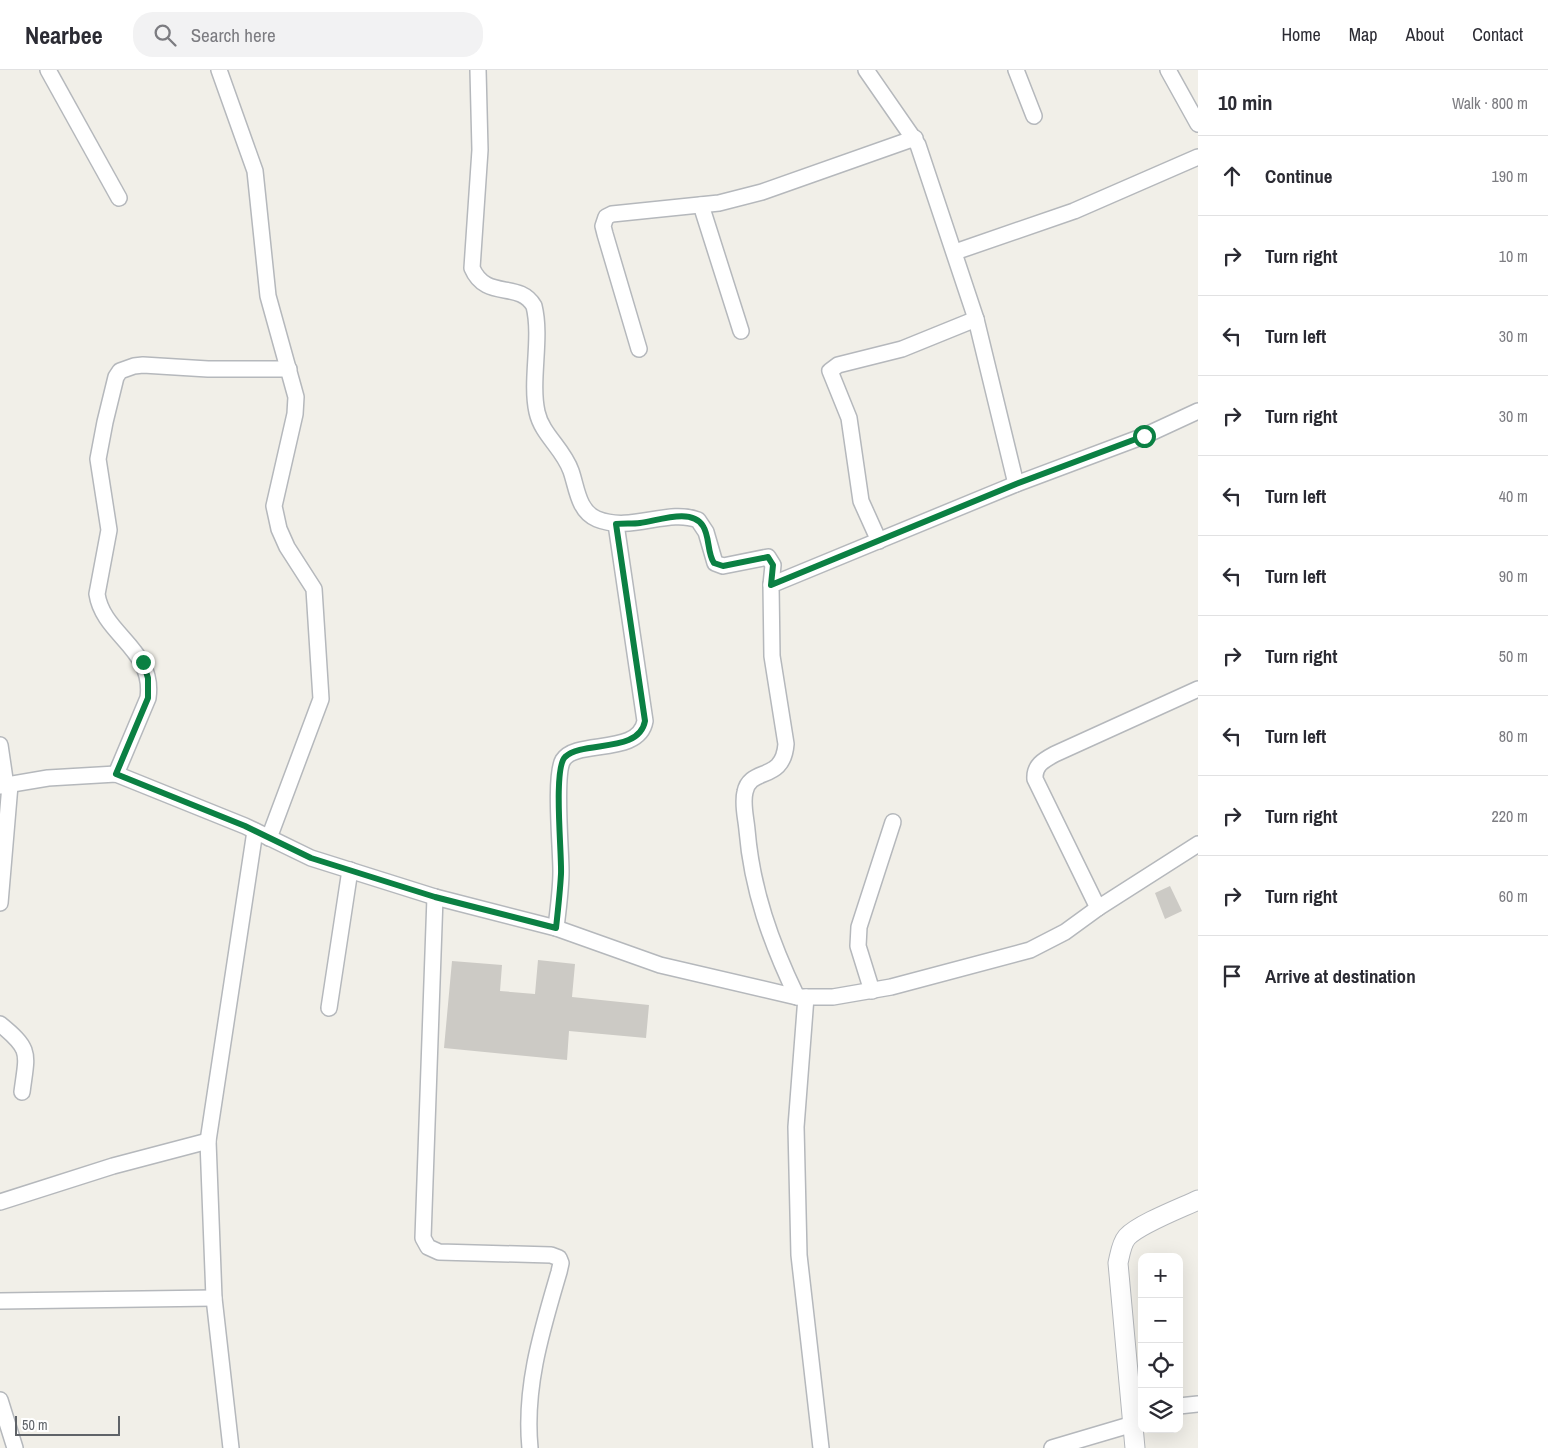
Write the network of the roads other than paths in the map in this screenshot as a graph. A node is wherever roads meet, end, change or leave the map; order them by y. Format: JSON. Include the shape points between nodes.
{"nodes":[{"id":1,"x":48,"y":70,"type":"edge"},
{"id":2,"x":219,"y":70,"type":"edge"},
{"id":3,"x":478,"y":70,"type":"edge"},
{"id":4,"x":866,"y":70,"type":"edge"},
{"id":5,"x":1016,"y":70,"type":"edge"},
{"id":6,"x":1168,"y":70,"type":"edge"},
{"id":7,"x":1034,"y":116,"type":"dead end"},
{"id":8,"x":1198,"y":124,"type":"edge"},
{"id":9,"x":915,"y":138,"type":"junction"},
{"id":10,"x":1198,"y":157,"type":"edge"},
{"id":11,"x":119,"y":198,"type":"dead end"},
{"id":12,"x":701,"y":205,"type":"junction"},
{"id":13,"x":955,"y":252,"type":"junction"},
{"id":14,"x":976,"y":319,"type":"junction"},
{"id":15,"x":741,"y":331,"type":"dead end"},
{"id":16,"x":639,"y":348,"type":"dead end"},
{"id":17,"x":289,"y":369,"type":"junction"},
{"id":18,"x":1198,"y":411,"type":"edge"},
{"id":19,"x":1016,"y":484,"type":"junction"},
{"id":20,"x":616,"y":524,"type":"junction"},
{"id":21,"x":879,"y":540,"type":"junction"},
{"id":22,"x":771,"y":585,"type":"junction"},
{"id":23,"x":1198,"y":689,"type":"edge"},
{"id":24,"x":0,"y":745,"type":"edge"},
{"id":25,"x":116,"y":774,"type":"junction"},
{"id":26,"x":5,"y":786,"type":"edge"},
{"id":27,"x":893,"y":822,"type":"dead end"},
{"id":28,"x":255,"y":831,"type":"junction"},
{"id":29,"x":270,"y":838,"type":"junction"},
{"id":30,"x":1198,"y":844,"type":"edge"},
{"id":31,"x":350,"y":870,"type":"junction"},
{"id":32,"x":435,"y":897,"type":"junction"},
{"id":33,"x":0,"y":903,"type":"edge"},
{"id":34,"x":1098,"y":908,"type":"junction"},
{"id":35,"x":556,"y":928,"type":"junction"},
{"id":36,"x":872,"y":991,"type":"junction"},
{"id":37,"x":802,"y":997,"type":"junction"},
{"id":38,"x":328,"y":1008,"type":"dead end"},
{"id":39,"x":0,"y":1024,"type":"edge"},
{"id":40,"x":22,"y":1092,"type":"dead end"},
{"id":41,"x":208,"y":1141,"type":"junction"},
{"id":42,"x":1198,"y":1200,"type":"edge"},
{"id":43,"x":0,"y":1202,"type":"edge"},
{"id":44,"x":214,"y":1298,"type":"junction"},
{"id":45,"x":0,"y":1301,"type":"edge"},
{"id":46,"x":0,"y":1400,"type":"edge"},
{"id":47,"x":1198,"y":1404,"type":"edge"},
{"id":48,"x":1183,"y":1406,"type":"edge"},
{"id":49,"x":1135,"y":1416,"type":"edge"},
{"id":50,"x":15,"y":1448,"type":"edge"},
{"id":51,"x":231,"y":1448,"type":"edge"},
{"id":52,"x":530,"y":1448,"type":"edge"},
{"id":53,"x":821,"y":1448,"type":"edge"},
{"id":54,"x":1052,"y":1448,"type":"edge"},
{"id":55,"x":1135,"y":1448,"type":"edge"}],
"edges":[{"from":1,"to":11,"type":"street"},
{"from":2,"to":17,"type":"street","via":[[254,171],[268,296]]},
{"from":3,"to":20,"type":"street","via":[[480,150],[472,268],[486,286],[522,294],[533,303],[536,312],[537,411],[543,430],[562,450],[581,504],[597,519]]},
{"from":4,"to":9,"type":"street"},
{"from":5,"to":7,"type":"street"},
{"from":6,"to":8,"type":"street"},
{"from":9,"to":12,"type":"street","via":[[762,192]]},
{"from":9,"to":13,"type":"street"},
{"from":10,"to":13,"type":"street","via":[[1074,211]]},
{"from":12,"to":15,"type":"street"},
{"from":12,"to":16,"type":"street","via":[[612,214],[604,220],[605,234]]},
{"from":13,"to":14,"type":"street"},
{"from":14,"to":19,"type":"street"},
{"from":14,"to":21,"type":"street","via":[[902,349],[838,365],[830,371],[851,424],[861,500]]},
{"from":17,"to":25,"type":"street","via":[[144,365],[125,368],[116,377],[98,459],[109,530],[97,594],[106,616],[143,662],[149,689]]},
{"from":17,"to":29,"type":"street","via":[[296,397],[274,506],[287,547],[314,590],[321,699]]},
{"from":18,"to":19,"type":"street","via":[[1144,436]]},
{"from":19,"to":21,"type":"street"},
{"from":20,"to":22,"type":"street","via":[[683,516],[698,520],[706,532],[714,563],[723,566],[768,557],[773,565]]},
{"from":20,"to":35,"type":"street","via":[[645,721],[640,730],[628,739],[570,754],[562,762],[559,782],[561,873]]},
{"from":21,"to":22,"type":"street"},
{"from":22,"to":37,"type":"street","via":[[772,656],[786,744],[785,758],[780,766],[750,782],[745,790],[744,803],[749,853],[759,900],[771,940]]},
{"from":23,"to":34,"type":"street","via":[[1054,754],[1038,765],[1034,772]]},
{"from":24,"to":26,"type":"street"},
{"from":25,"to":26,"type":"street","via":[[48,778]]},
{"from":25,"to":28,"type":"street"},
{"from":26,"to":33,"type":"street"},
{"from":27,"to":36,"type":"street","via":[[860,928],[858,946]]},
{"from":28,"to":29,"type":"street"},
{"from":28,"to":41,"type":"street"},
{"from":29,"to":31,"type":"street","via":[[311,858]]},
{"from":30,"to":34,"type":"street"},
{"from":31,"to":32,"type":"street"},
{"from":31,"to":38,"type":"street"},
{"from":32,"to":35,"type":"street"},
{"from":32,"to":52,"type":"street","via":[[422,1238],[428,1247],[438,1252],[551,1255],[559,1258],[561,1263],[540,1336],[528,1399]]},
{"from":34,"to":36,"type":"street","via":[[1065,932],[1030,950]]},
{"from":35,"to":37,"type":"street","via":[[660,965]]},
{"from":36,"to":37,"type":"street","via":[[833,997]]},
{"from":37,"to":53,"type":"street","via":[[796,1127],[799,1255]]},
{"from":39,"to":40,"type":"street","via":[[14,1034],[24,1048]]},
{"from":41,"to":43,"type":"street","via":[[113,1166]]},
{"from":41,"to":44,"type":"street"},
{"from":42,"to":49,"type":"street","via":[[1137,1230],[1127,1237],[1122,1248],[1118,1263]]},
{"from":44,"to":45,"type":"street"},
{"from":44,"to":51,"type":"street"},
{"from":46,"to":50,"type":"street"},
{"from":47,"to":48,"type":"street"},
{"from":49,"to":54,"type":"street"},
{"from":49,"to":55,"type":"street"}]}
